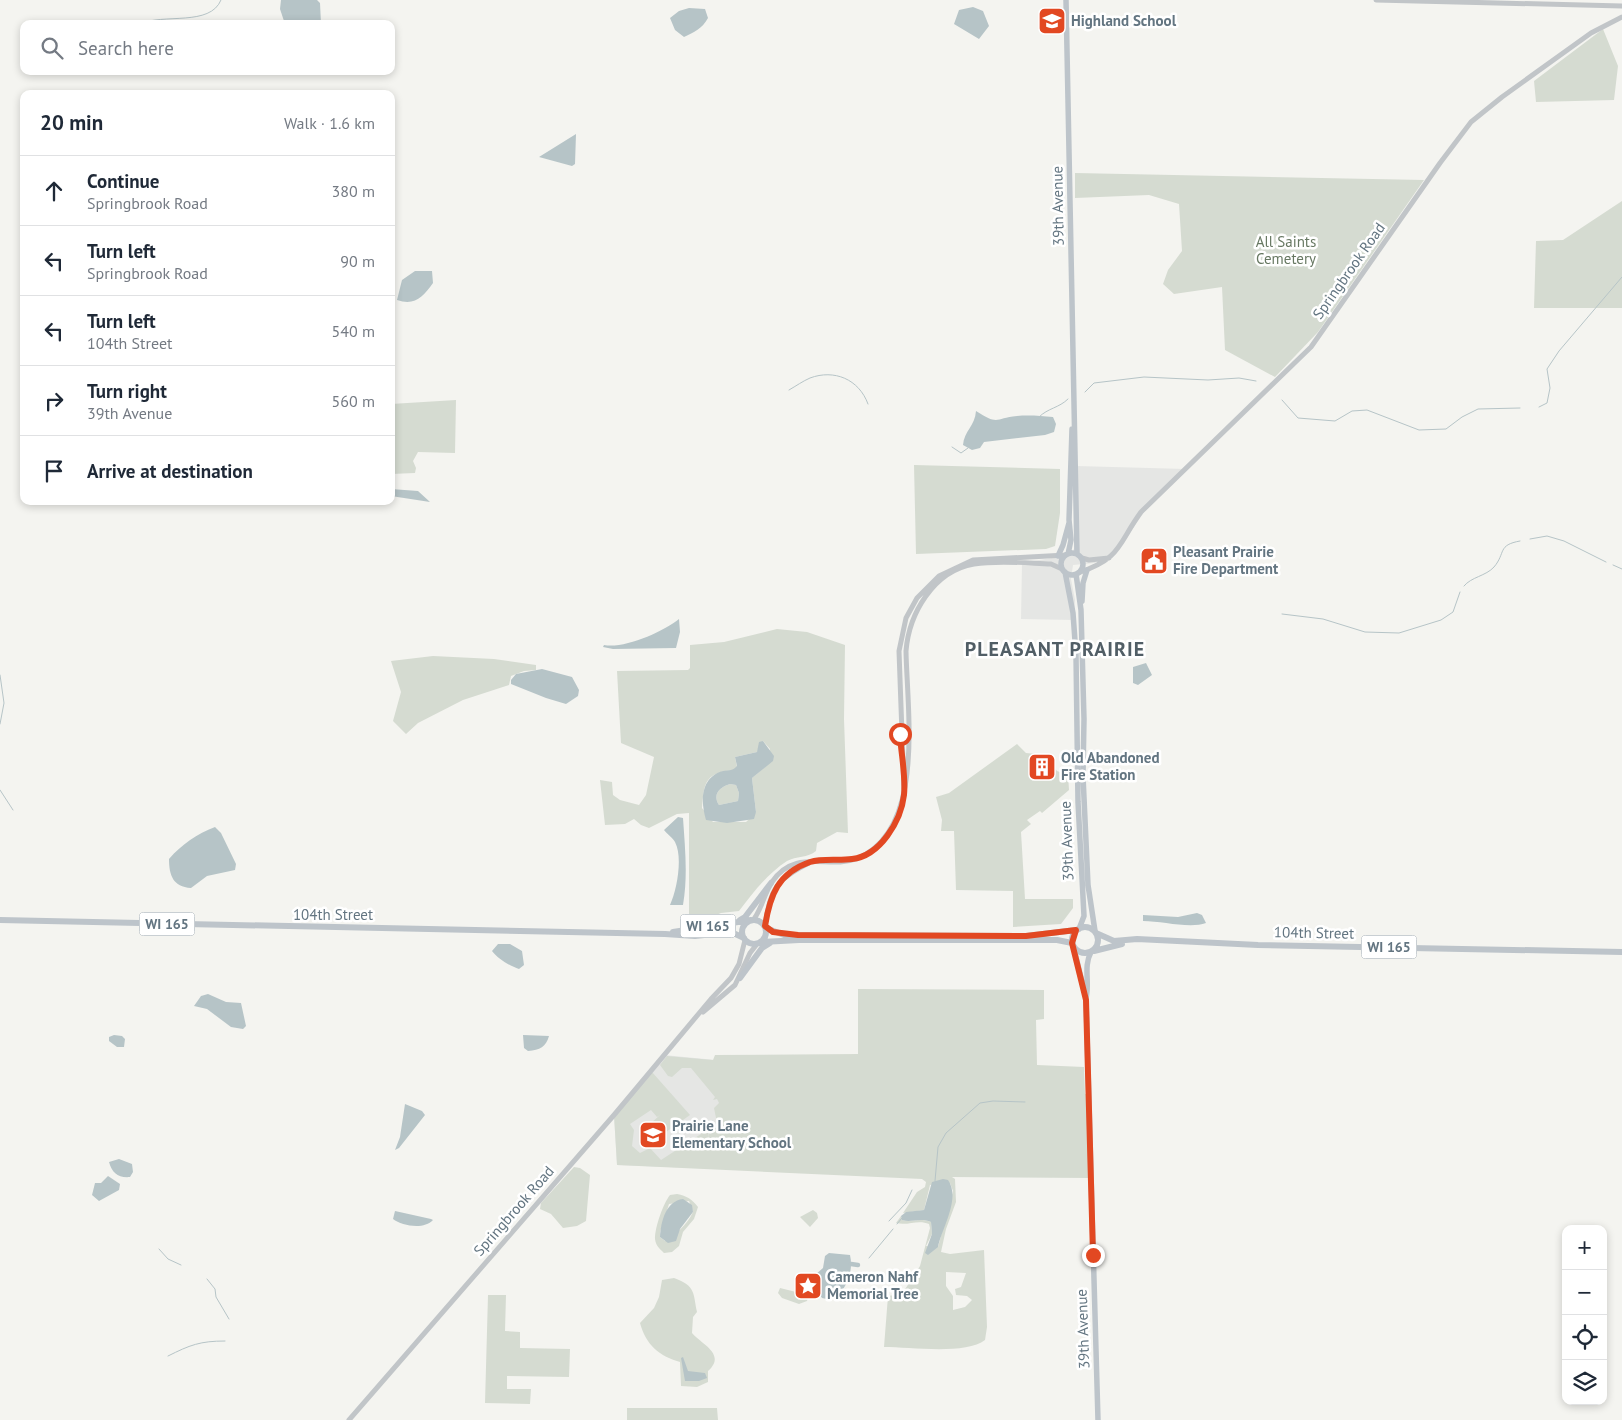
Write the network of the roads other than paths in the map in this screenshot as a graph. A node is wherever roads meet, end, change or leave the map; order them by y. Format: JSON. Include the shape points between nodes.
{"nodes":[{"id":1,"x":1066,"y":0,"type":"edge"},
{"id":2,"x":1376,"y":0,"type":"edge"},
{"id":3,"x":1622,"y":6,"type":"edge"},
{"id":4,"x":1622,"y":17,"type":"edge"},
{"id":5,"x":1075,"y":412,"type":"junction"},
{"id":6,"x":1069,"y":520,"type":"junction"},
{"id":7,"x":1067,"y":554,"type":"junction"},
{"id":8,"x":1058,"y":556,"type":"junction"},
{"id":9,"x":1080,"y":556,"type":"junction"},
{"id":10,"x":1109,"y":558,"type":"junction"},
{"id":11,"x":1064,"y":570,"type":"junction"},
{"id":12,"x":1087,"y":570,"type":"junction"},
{"id":13,"x":1077,"y":574,"type":"junction"},
{"id":14,"x":1081,"y":610,"type":"junction"},
{"id":15,"x":904,"y":795,"type":"junction"},
{"id":16,"x":811,"y":861,"type":"junction"},
{"id":17,"x":1084,"y":876,"type":"junction"},
{"id":18,"x":771,"y":883,"type":"junction"},
{"id":19,"x":0,"y":920,"type":"edge"},
{"id":20,"x":752,"y":920,"type":"junction"},
{"id":21,"x":738,"y":921,"type":"junction"},
{"id":22,"x":766,"y":927,"type":"junction"},
{"id":23,"x":1078,"y":930,"type":"junction"},
{"id":24,"x":1095,"y":932,"type":"junction"},
{"id":25,"x":665,"y":934,"type":"junction"},
{"id":26,"x":744,"y":939,"type":"junction"},
{"id":27,"x":1155,"y":941,"type":"junction"},
{"id":28,"x":772,"y":942,"type":"junction"},
{"id":29,"x":759,"y":943,"type":"junction"},
{"id":30,"x":1073,"y":944,"type":"junction"},
{"id":31,"x":1092,"y":951,"type":"junction"},
{"id":32,"x":1622,"y":952,"type":"edge"},
{"id":33,"x":740,"y":978,"type":"junction"},
{"id":34,"x":1086,"y":998,"type":"junction"},
{"id":35,"x":696,"y":1017,"type":"junction"},
{"id":36,"x":349,"y":1420,"type":"edge"},
{"id":37,"x":1098,"y":1420,"type":"edge"}],
"edges":[{"from":1,"to":5,"type":"main road","name":"39th Avenue"},
{"from":2,"to":3,"type":"street"},
{"from":4,"to":10,"type":"street","name":"Springbrook Road","via":[[1592,33],[1471,122],[1311,347],[1142,512],[1123,543]]},
{"from":5,"to":6,"type":"main road","name":"39th Avenue","via":[[1070,446]]},
{"from":5,"to":9,"type":"main road","name":"39th Avenue"},
{"from":6,"to":7,"type":"main road","name":"39th Avenue","via":[[1072,540]]},
{"from":6,"to":8,"type":"main road"},
{"from":7,"to":8,"type":"street"},
{"from":7,"to":9,"type":"main road"},
{"from":7,"to":11,"type":"main road","via":[[1062,561]]},
{"from":8,"to":15,"type":"street","via":[[973,560],[939,576],[913,603],[903,625],[899,651]]},
{"from":9,"to":10,"type":"street","via":[[1089,560]]},
{"from":9,"to":13,"type":"main road","via":[[1083,568]]},
{"from":10,"to":12,"type":"street","name":"Springbrook Road"},
{"from":11,"to":13,"type":"main road"},
{"from":11,"to":15,"type":"street","via":[[1051,564],[975,564],[955,571],[923,600],[911,623],[907,640],[908,767]]},
{"from":11,"to":17,"type":"main road","name":"39th Avenue","via":[[1073,613],[1076,655]]},
{"from":12,"to":13,"type":"street","name":"Springbrook Road"},
{"from":12,"to":14,"type":"main road"},
{"from":13,"to":14,"type":"main road","name":"39th Avenue"},
{"from":14,"to":17,"type":"main road","name":"39th Avenue"},
{"from":15,"to":16,"type":"street","via":[[900,812],[876,849],[854,859]]},
{"from":16,"to":18,"type":"street","via":[[792,866]]},
{"from":16,"to":22,"type":"street","via":[[784,878],[773,890]]},
{"from":17,"to":23,"type":"main road","name":"39th Avenue","via":[[1084,916]]},
{"from":17,"to":24,"type":"main road","name":"39th Avenue"},
{"from":18,"to":20,"type":"street","via":[[760,912]]},
{"from":18,"to":21,"type":"main road","via":[[745,917]]},
{"from":19,"to":25,"type":"main road","name":"104th Street","number":"WI 165"},
{"from":20,"to":21,"type":"main road","name":"104th Street","number":"WI 165"},
{"from":20,"to":22,"type":"main road","number":"WI 165","via":[[760,921]]},
{"from":20,"to":26,"type":"main road","via":[[742,929]]},
{"from":21,"to":25,"type":"main road","name":"104th Street","number":"WI 165"},
{"from":22,"to":23,"type":"main road","number":"WI 165","via":[[784,935],[1026,936]]},
{"from":22,"to":29,"type":"main road","via":[[766,936]]},
{"from":23,"to":24,"type":"main road","number":"WI 165","via":[[1087,927]]},
{"from":23,"to":30,"type":"main road"},
{"from":24,"to":27,"type":"main road","name":"104th Street","number":"WI 165","via":[[1114,941]]},
{"from":24,"to":31,"type":"main road","via":[[1098,940]]},
{"from":25,"to":26,"type":"main road","name":"104th Street","number":"WI 165","via":[[695,936],[731,932]]},
{"from":26,"to":29,"type":"main road","number":"WI 165"},
{"from":26,"to":35,"type":"street","name":"Springbrook Road","via":[[744,950],[736,971]]},
{"from":27,"to":31,"type":"main road","name":"104th Street","number":"WI 165","via":[[1119,944]]},
{"from":27,"to":32,"type":"main road","name":"104th Street","number":"WI 165"},
{"from":28,"to":29,"type":"main road","number":"WI 165"},
{"from":28,"to":30,"type":"main road","number":"WI 165","via":[[1057,940]]},
{"from":28,"to":33,"type":"main road","via":[[762,948]]},
{"from":29,"to":33,"type":"street","name":"Springbrook Road","via":[[750,953]]},
{"from":30,"to":31,"type":"main road","number":"WI 165","via":[[1079,952]]},
{"from":30,"to":34,"type":"main road","name":"39th Avenue"},
{"from":31,"to":34,"type":"main road","name":"39th Avenue","via":[[1086,965],[1089,988]]},
{"from":33,"to":35,"type":"street","name":"Springbrook Road","via":[[727,993]]},
{"from":34,"to":37,"type":"main road","name":"39th Avenue"},
{"from":35,"to":36,"type":"street","name":"Springbrook Road"}]}
